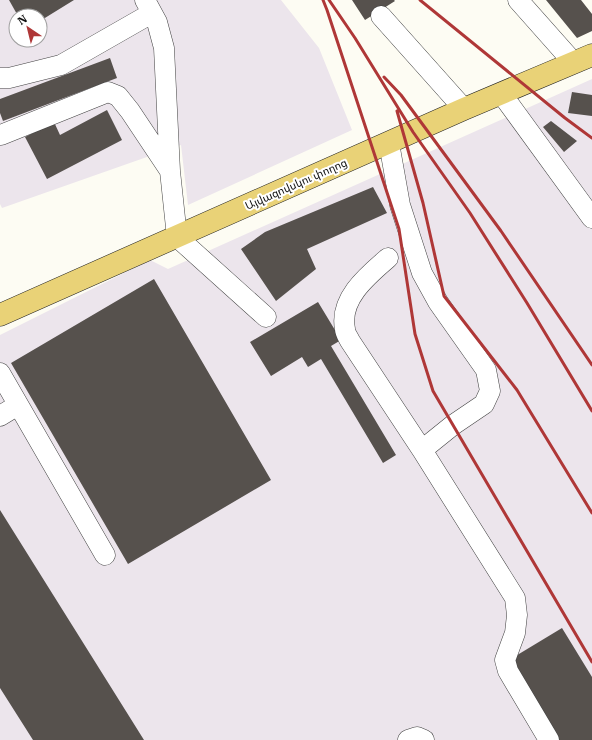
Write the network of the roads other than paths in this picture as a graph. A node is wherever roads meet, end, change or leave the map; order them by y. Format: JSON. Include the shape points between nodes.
{"nodes":[{"id":1,"x":518,"y":0,"type":"edge"},
{"id":2,"x":149,"y":7,"type":"edge"},
{"id":3,"x":381,"y":16,"type":"dead end"},
{"id":4,"x":582,"y":58,"type":"edge"},
{"id":5,"x":0,"y":78,"type":"edge"},
{"id":6,"x":501,"y":93,"type":"junction"},
{"id":7,"x":464,"y":109,"type":"junction"},
{"id":8,"x":1,"y":135,"type":"dead end"},
{"id":9,"x":389,"y":144,"type":"junction"},
{"id":10,"x":170,"y":171,"type":"junction"},
{"id":11,"x":592,"y":218,"type":"edge"},
{"id":12,"x":176,"y":236,"type":"junction"},
{"id":13,"x":388,"y":258,"type":"dead end"},
{"id":14,"x":0,"y":315,"type":"edge"},
{"id":15,"x":266,"y":317,"type":"dead end"},
{"id":16,"x":0,"y":373,"type":"edge"},
{"id":17,"x":18,"y":406,"type":"junction"},
{"id":18,"x":0,"y":416,"type":"edge"},
{"id":19,"x":422,"y":450,"type":"junction"},
{"id":20,"x":105,"y":555,"type":"dead end"},
{"id":21,"x":408,"y":740,"type":"edge"},
{"id":22,"x":424,"y":740,"type":"edge"},
{"id":23,"x":549,"y":740,"type":"edge"}],
"edges":[{"from":1,"to":4,"type":"street"},
{"from":2,"to":5,"type":"street","via":[[61,65]]},
{"from":2,"to":10,"type":"street","via":[[157,22],[164,48]]},
{"from":3,"to":7,"type":"street"},
{"from":4,"to":6,"type":"main road","name":"Այվազովսկու փողոց"},
{"from":6,"to":7,"type":"main road","name":"Այվազովսկու փողոց"},
{"from":6,"to":11,"type":"street"},
{"from":7,"to":9,"type":"main road","name":"Այվազովսկու փողոց"},
{"from":8,"to":10,"type":"street","via":[[108,92],[118,96],[130,111]]},
{"from":9,"to":12,"type":"main road","name":"Այվազովսկու փողոց"},
{"from":9,"to":19,"type":"street","via":[[400,205],[422,273],[438,302],[486,370],[490,391],[484,404]]},
{"from":10,"to":12,"type":"street"},
{"from":12,"to":14,"type":"main road","name":"Այվազովսկու փողոց"},
{"from":12,"to":15,"type":"street"},
{"from":13,"to":19,"type":"street","via":[[369,274],[351,296],[345,312],[345,330]]},
{"from":16,"to":17,"type":"street"},
{"from":17,"to":18,"type":"street"},
{"from":17,"to":20,"type":"street"},
{"from":19,"to":23,"type":"street","via":[[515,598],[515,632],[505,660],[508,671]]},
{"from":21,"to":22,"type":"street"}]}
